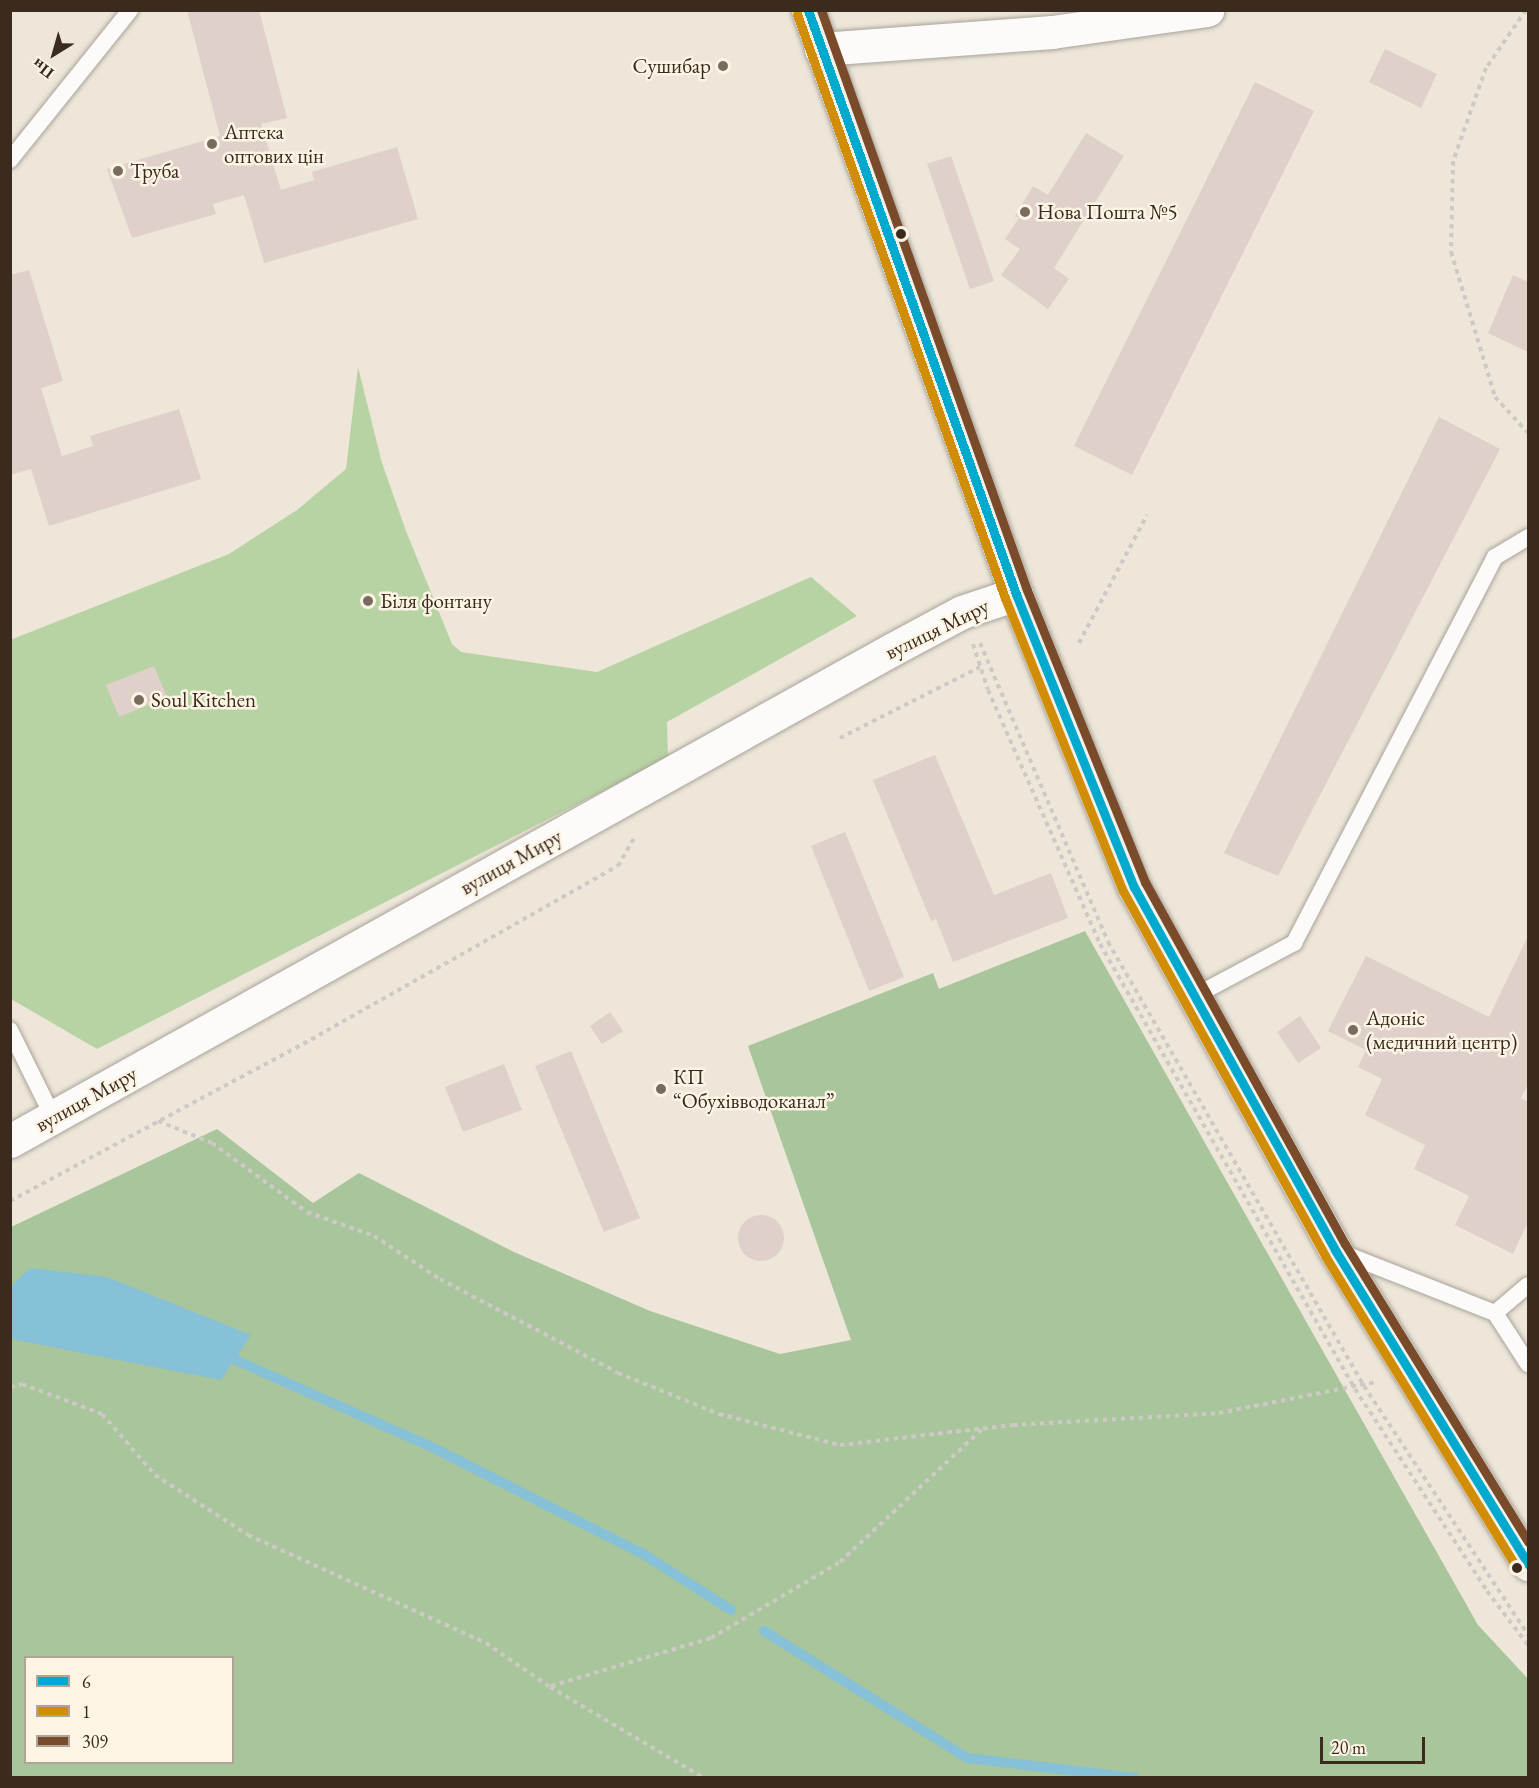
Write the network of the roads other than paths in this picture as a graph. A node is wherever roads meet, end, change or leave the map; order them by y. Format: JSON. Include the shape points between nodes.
{"nodes":[{"id":1,"x":130,"y":10,"type":"edge"},
{"id":2,"x":808,"y":10,"type":"edge"},
{"id":3,"x":1207,"y":10,"type":"edge"},
{"id":4,"x":821,"y":49,"type":"junction"},
{"id":5,"x":10,"y":160,"type":"edge"},
{"id":6,"x":1528,"y":537,"type":"edge"},
{"id":7,"x":1016,"y":594,"type":"junction"},
{"id":8,"x":1193,"y":997,"type":"junction"},
{"id":9,"x":10,"y":1030,"type":"edge"},
{"id":10,"x":53,"y":1117,"type":"junction"},
{"id":11,"x":10,"y":1141,"type":"edge"},
{"id":12,"x":1335,"y":1250,"type":"junction"},
{"id":13,"x":1528,"y":1285,"type":"edge"},
{"id":14,"x":1495,"y":1313,"type":"junction"},
{"id":15,"x":1528,"y":1364,"type":"edge"},
{"id":16,"x":1528,"y":1564,"type":"edge"}],
"edges":[{"from":1,"to":5,"type":"lane"},
{"from":2,"to":4,"type":"main road"},
{"from":3,"to":4,"type":"street","via":[[1052,32]]},
{"from":4,"to":7,"type":"main road"},
{"from":6,"to":8,"type":"lane","via":[[1495,557],[1293,943]]},
{"from":7,"to":8,"type":"main road","via":[[1134,887]]},
{"from":7,"to":10,"type":"street","name":"вулиця Миру","via":[[962,612]]},
{"from":8,"to":12,"type":"main road"},
{"from":9,"to":10,"type":"lane"},
{"from":10,"to":11,"type":"street","name":"вулиця Миру"},
{"from":12,"to":14,"type":"lane"},
{"from":12,"to":16,"type":"main road"},
{"from":13,"to":14,"type":"lane"},
{"from":14,"to":15,"type":"lane"}]}
